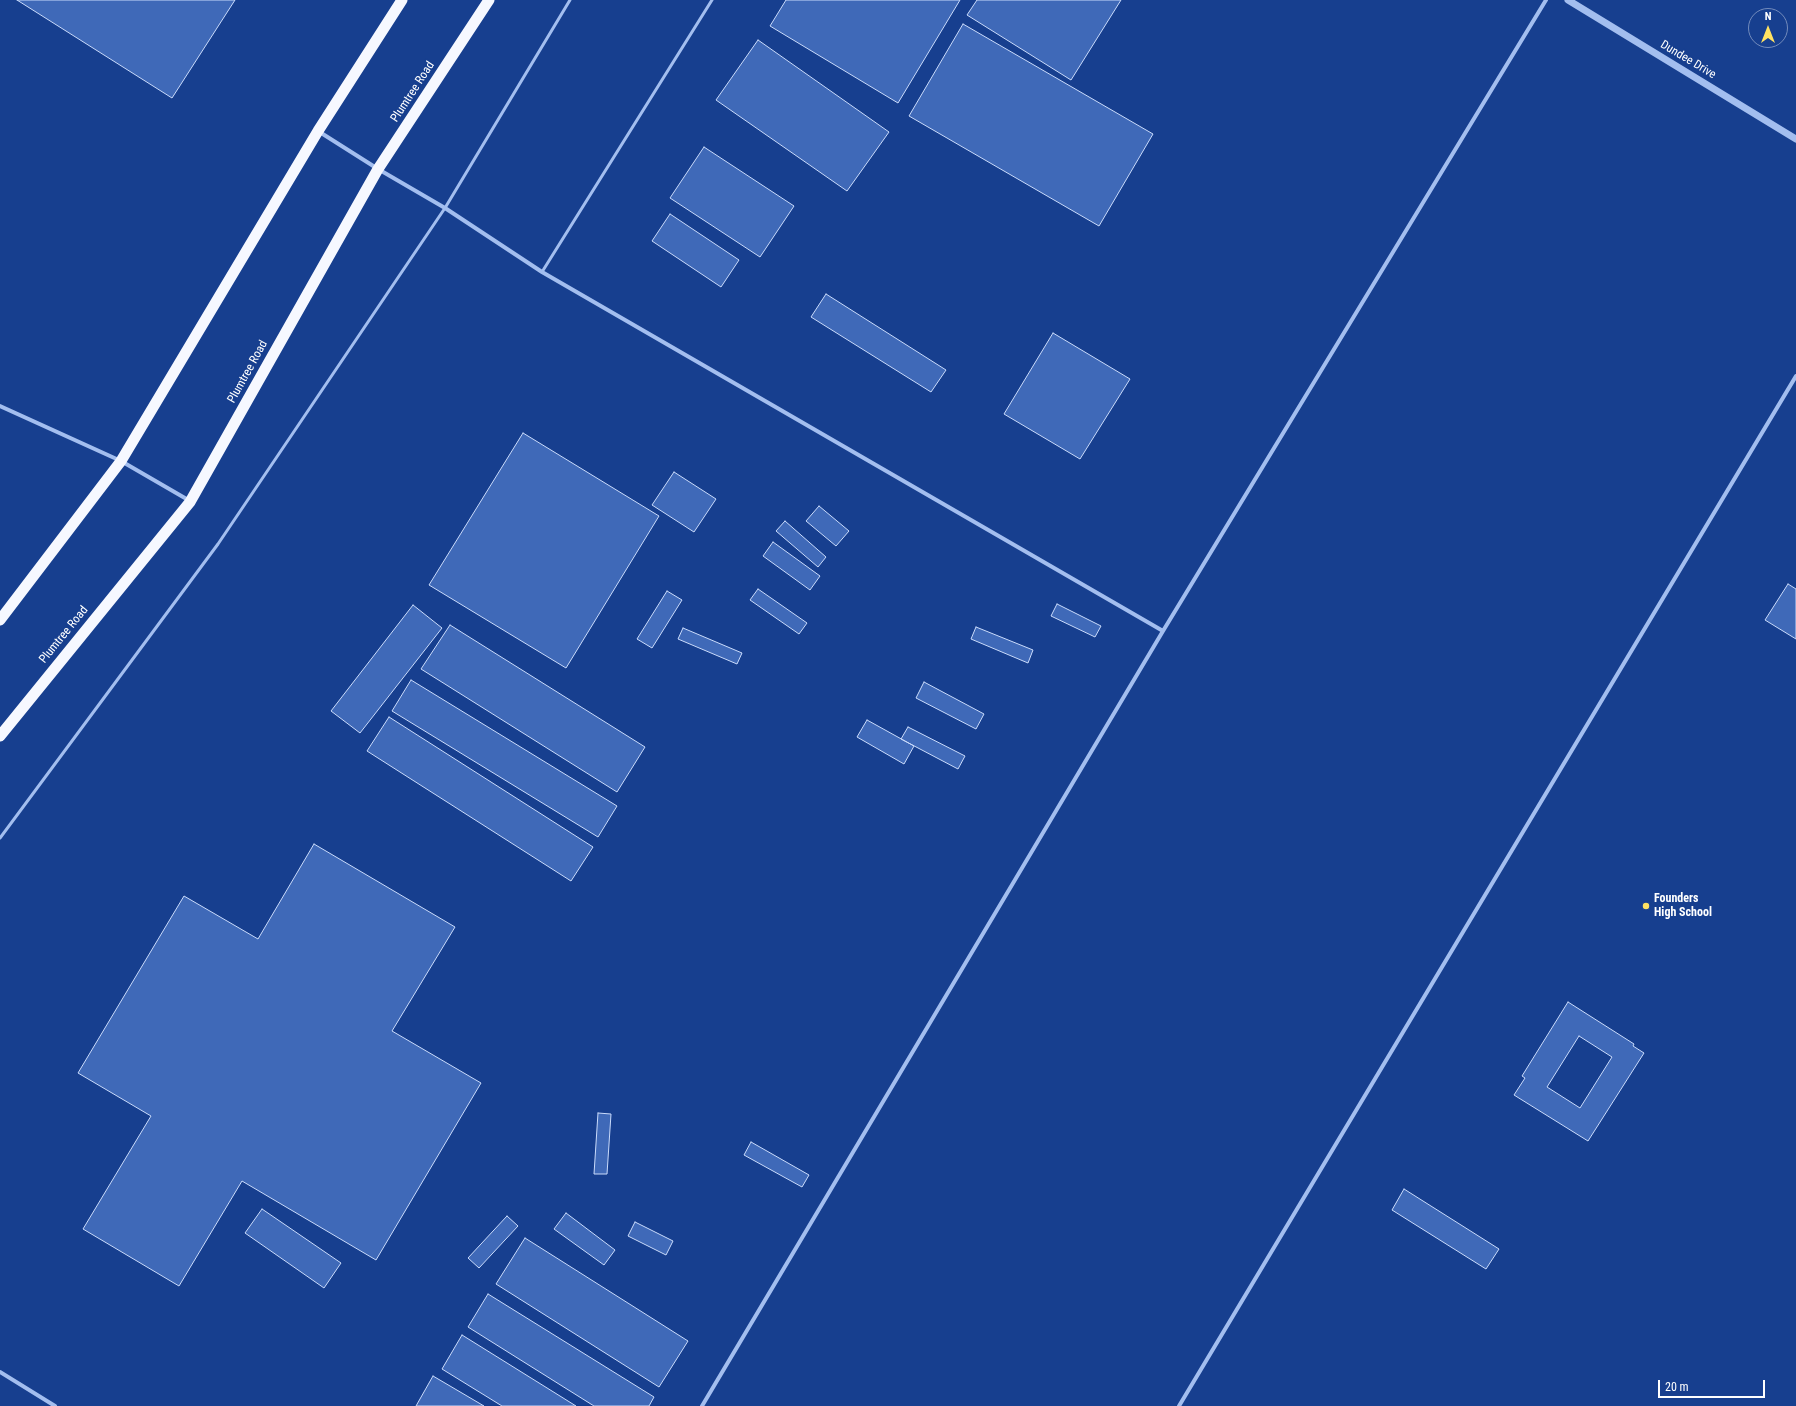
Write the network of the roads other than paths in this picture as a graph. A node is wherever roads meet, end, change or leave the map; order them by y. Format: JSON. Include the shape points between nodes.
{"nodes":[{"id":1,"x":402,"y":0,"type":"edge"},
{"id":2,"x":489,"y":0,"type":"edge"},
{"id":3,"x":570,"y":0,"type":"edge"},
{"id":4,"x":712,"y":0,"type":"edge"},
{"id":5,"x":1546,"y":0,"type":"edge"},
{"id":6,"x":1568,"y":0,"type":"edge"},
{"id":7,"x":318,"y":131,"type":"junction"},
{"id":8,"x":1796,"y":139,"type":"edge"},
{"id":9,"x":378,"y":169,"type":"junction"},
{"id":10,"x":445,"y":208,"type":"junction"},
{"id":11,"x":542,"y":272,"type":"junction"},
{"id":12,"x":1796,"y":376,"type":"edge"},
{"id":13,"x":0,"y":406,"type":"edge"},
{"id":14,"x":121,"y":461,"type":"junction"},
{"id":15,"x":190,"y":502,"type":"junction"},
{"id":16,"x":0,"y":620,"type":"edge"},
{"id":17,"x":1163,"y":630,"type":"junction"},
{"id":18,"x":0,"y":736,"type":"edge"},
{"id":19,"x":0,"y":838,"type":"edge"},
{"id":20,"x":0,"y":1372,"type":"edge"},
{"id":21,"x":55,"y":1406,"type":"edge"},
{"id":22,"x":702,"y":1406,"type":"edge"},
{"id":23,"x":1179,"y":1406,"type":"edge"}],
"edges":[{"from":1,"to":7,"type":"highway"},
{"from":2,"to":9,"type":"highway","name":"Plumtree Road"},
{"from":3,"to":10,"type":"lane"},
{"from":4,"to":11,"type":"lane"},
{"from":5,"to":17,"type":"street"},
{"from":6,"to":8,"type":"street","name":"Dundee Drive"},
{"from":7,"to":9,"type":"street"},
{"from":7,"to":14,"type":"highway"},
{"from":9,"to":10,"type":"street"},
{"from":9,"to":15,"type":"highway","name":"Plumtree Road"},
{"from":10,"to":11,"type":"street"},
{"from":10,"to":19,"type":"lane","via":[[218,544]]},
{"from":11,"to":17,"type":"street"},
{"from":12,"to":23,"type":"street"},
{"from":13,"to":14,"type":"street"},
{"from":14,"to":15,"type":"street"},
{"from":14,"to":16,"type":"highway"},
{"from":15,"to":18,"type":"highway","name":"Plumtree Road"},
{"from":17,"to":22,"type":"street"},
{"from":20,"to":21,"type":"street"}]}
